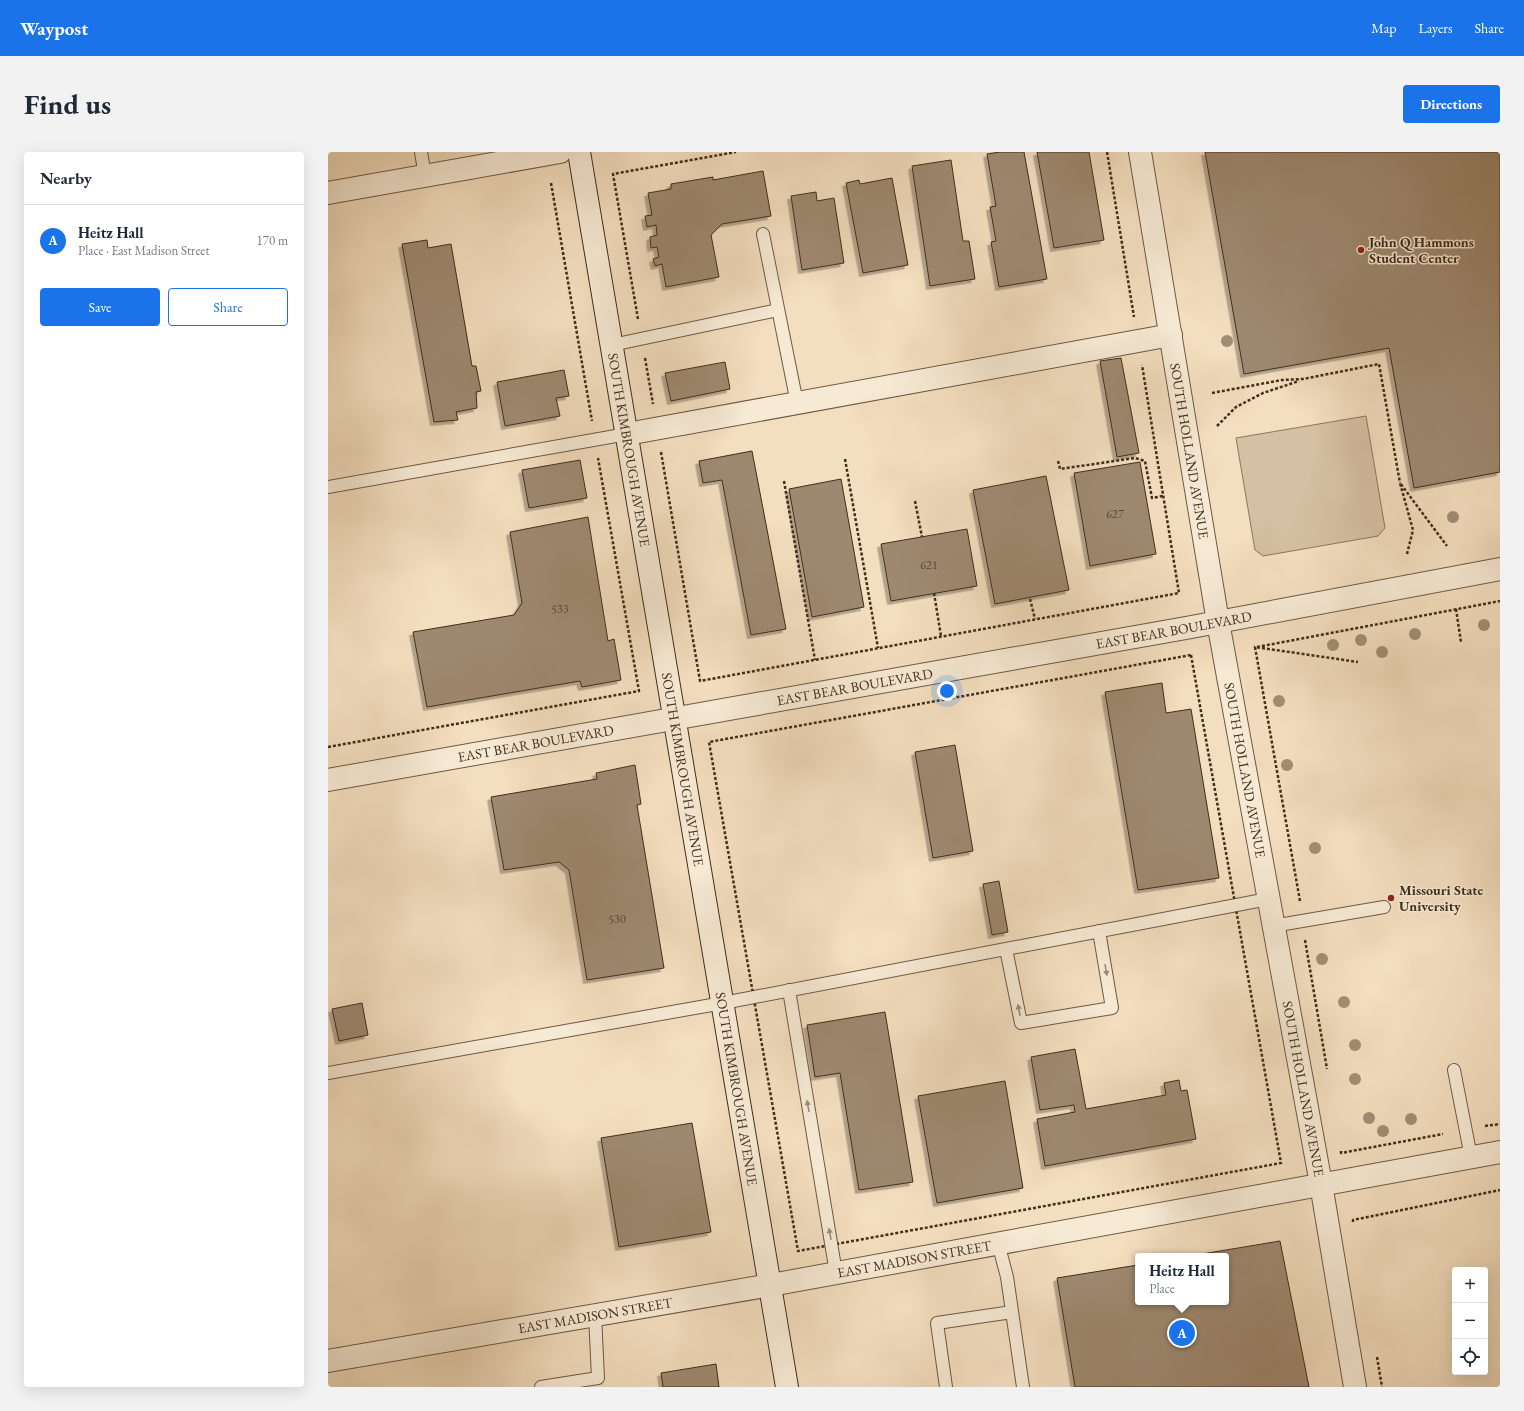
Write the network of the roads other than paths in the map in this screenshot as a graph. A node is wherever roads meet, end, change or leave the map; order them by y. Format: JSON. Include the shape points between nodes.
{"nodes":[{"id":1,"x":421,"y":152,"type":"edge"},
{"id":2,"x":560,"y":152,"type":"edge"},
{"id":3,"x":579,"y":152,"type":"edge"},
{"id":4,"x":1140,"y":152,"type":"edge"},
{"id":5,"x":503,"y":157,"type":"edge"},
{"id":6,"x":425,"y":176,"type":"junction"},
{"id":7,"x":328,"y":193,"type":"edge"},
{"id":8,"x":763,"y":234,"type":"dead end"},
{"id":9,"x":778,"y":310,"type":"junction"},
{"id":10,"x":1171,"y":334,"type":"junction"},
{"id":11,"x":612,"y":345,"type":"junction"},
{"id":12,"x":797,"y":403,"type":"junction"},
{"id":13,"x":627,"y":434,"type":"junction"},
{"id":14,"x":328,"y":487,"type":"edge"},
{"id":15,"x":1500,"y":569,"type":"edge"},
{"id":16,"x":1218,"y":622,"type":"junction"},
{"id":17,"x":676,"y":718,"type":"junction"},
{"id":18,"x":328,"y":780,"type":"edge"},
{"id":19,"x":1268,"y":899,"type":"junction"},
{"id":20,"x":1384,"y":907,"type":"dead end"},
{"id":21,"x":1273,"y":926,"type":"junction"},
{"id":22,"x":1099,"y":931,"type":"junction"},
{"id":23,"x":1006,"y":949,"type":"junction"},
{"id":24,"x":789,"y":990,"type":"junction"},
{"id":25,"x":723,"y":1003,"type":"junction"},
{"id":26,"x":1454,"y":1070,"type":"dead end"},
{"id":27,"x":328,"y":1073,"type":"edge"},
{"id":28,"x":1500,"y":1152,"type":"edge"},
{"id":29,"x":1471,"y":1157,"type":"junction"},
{"id":30,"x":1321,"y":1184,"type":"junction"},
{"id":31,"x":998,"y":1243,"type":"junction"},
{"id":32,"x":836,"y":1273,"type":"junction"},
{"id":33,"x":771,"y":1285,"type":"junction"},
{"id":34,"x":1012,"y":1312,"type":"junction"},
{"id":35,"x":595,"y":1315,"type":"junction"},
{"id":36,"x":328,"y":1361,"type":"edge"},
{"id":37,"x":601,"y":1383,"type":"edge"},
{"id":38,"x":541,"y":1387,"type":"edge"},
{"id":39,"x":787,"y":1387,"type":"edge"},
{"id":40,"x":946,"y":1387,"type":"edge"},
{"id":41,"x":1023,"y":1387,"type":"edge"},
{"id":42,"x":1355,"y":1387,"type":"edge"}],
"edges":[{"from":1,"to":6,"type":"lane"},
{"from":2,"to":5,"type":"street"},
{"from":3,"to":11,"type":"street","name":"SOUTH KIMBROUGH AVENUE"},
{"from":4,"to":10,"type":"street","name":"SOUTH HOLLAND AVENUE"},
{"from":5,"to":6,"type":"street"},
{"from":6,"to":7,"type":"street"},
{"from":8,"to":9,"type":"lane"},
{"from":9,"to":11,"type":"lane"},
{"from":9,"to":12,"type":"lane"},
{"from":10,"to":12,"type":"street"},
{"from":10,"to":16,"type":"street","name":"SOUTH HOLLAND AVENUE"},
{"from":11,"to":13,"type":"street","name":"SOUTH KIMBROUGH AVENUE"},
{"from":12,"to":13,"type":"street"},
{"from":13,"to":14,"type":"lane"},
{"from":13,"to":17,"type":"street","name":"SOUTH KIMBROUGH AVENUE"},
{"from":15,"to":16,"type":"street","name":"EAST BEAR BOULEVARD"},
{"from":16,"to":17,"type":"street","name":"EAST BEAR BOULEVARD"},
{"from":16,"to":19,"type":"street","name":"SOUTH HOLLAND AVENUE"},
{"from":17,"to":18,"type":"street","name":"EAST BEAR BOULEVARD"},
{"from":17,"to":25,"type":"street","name":"SOUTH KIMBROUGH AVENUE"},
{"from":19,"to":21,"type":"street","name":"SOUTH HOLLAND AVENUE"},
{"from":19,"to":22,"type":"lane"},
{"from":20,"to":21,"type":"lane"},
{"from":21,"to":30,"type":"street","name":"SOUTH HOLLAND AVENUE"},
{"from":22,"to":23,"type":"lane"},
{"from":22,"to":23,"type":"lane","one_way":true,"via":[[1112,1008],[1021,1023]]},
{"from":23,"to":24,"type":"lane"},
{"from":24,"to":25,"type":"lane"},
{"from":32,"to":24,"type":"lane","one_way":true},
{"from":25,"to":27,"type":"lane"},
{"from":25,"to":33,"type":"street","name":"SOUTH KIMBROUGH AVENUE"},
{"from":26,"to":29,"type":"lane"},
{"from":28,"to":29,"type":"street","name":"EAST MADISON STREET"},
{"from":29,"to":30,"type":"street","name":"EAST MADISON STREET"},
{"from":30,"to":31,"type":"street","name":"EAST MADISON STREET"},
{"from":30,"to":42,"type":"street","name":"SOUTH HOLLAND AVENUE"},
{"from":31,"to":32,"type":"street","name":"EAST MADISON STREET"},
{"from":31,"to":34,"type":"lane","via":[[1007,1277]]},
{"from":32,"to":33,"type":"street","name":"EAST MADISON STREET"},
{"from":33,"to":35,"type":"street","name":"EAST MADISON STREET"},
{"from":33,"to":39,"type":"street","name":"SOUTH KIMBROUGH AVENUE"},
{"from":34,"to":40,"type":"lane","via":[[936,1323]]},
{"from":34,"to":41,"type":"lane"},
{"from":35,"to":36,"type":"street","name":"EAST MADISON STREET"},
{"from":35,"to":37,"type":"lane"},
{"from":37,"to":38,"type":"lane"}]}
